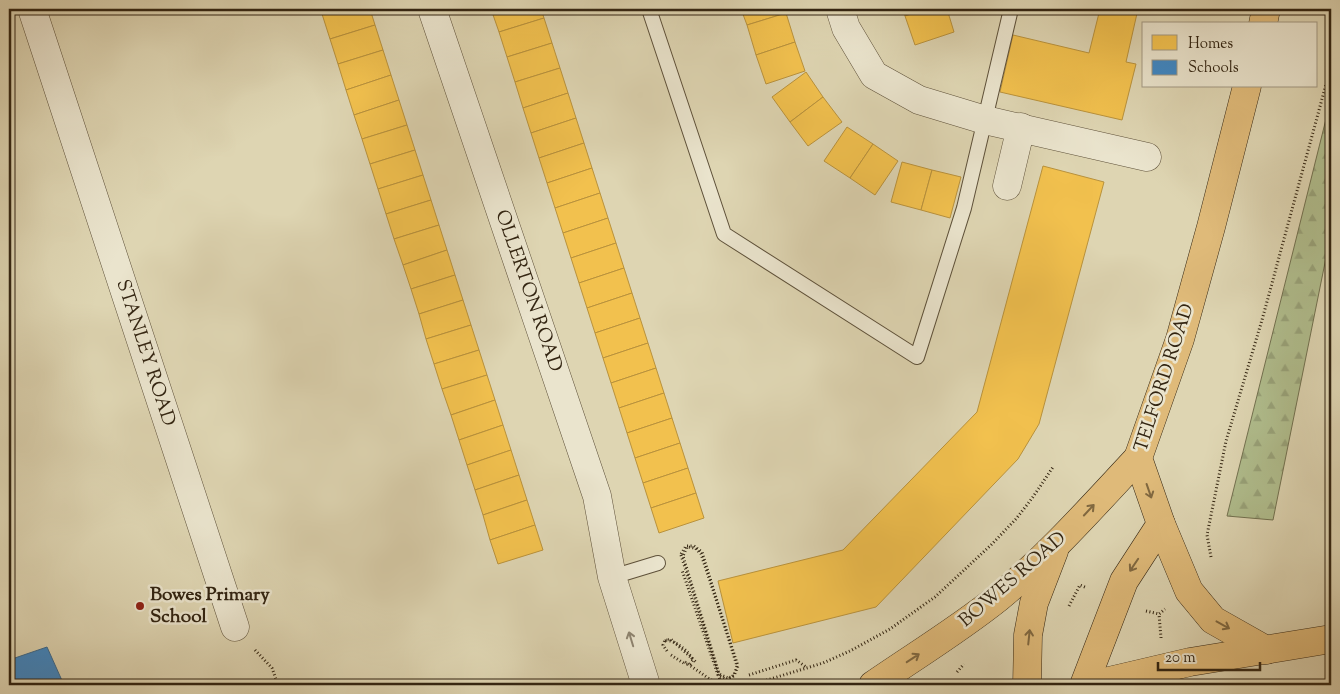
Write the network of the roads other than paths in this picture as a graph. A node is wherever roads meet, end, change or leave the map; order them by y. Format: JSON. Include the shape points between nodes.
{"nodes":[{"id":1,"x":32,"y":9,"type":"edge"},
{"id":2,"x":432,"y":9,"type":"edge"},
{"id":3,"x":649,"y":9,"type":"edge"},
{"id":4,"x":840,"y":9,"type":"edge"},
{"id":5,"x":1011,"y":9,"type":"edge"},
{"id":6,"x":1266,"y":9,"type":"edge"},
{"id":7,"x":1263,"y":22,"type":"edge"},
{"id":8,"x":1246,"y":88,"type":"edge"},
{"id":9,"x":985,"y":120,"type":"junction"},
{"id":10,"x":1021,"y":127,"type":"junction"},
{"id":11,"x":1147,"y":157,"type":"dead end"},
{"id":12,"x":1007,"y":186,"type":"dead end"},
{"id":13,"x":1138,"y":458,"type":"junction"},
{"id":14,"x":1161,"y":524,"type":"junction"},
{"id":15,"x":1056,"y":546,"type":"junction"},
{"id":16,"x":658,"y":562,"type":"dead end"},
{"id":17,"x":612,"y":577,"type":"junction"},
{"id":18,"x":235,"y":627,"type":"road end"},
{"id":19,"x":1331,"y":639,"type":"edge"},
{"id":20,"x":1266,"y":650,"type":"junction"},
{"id":21,"x":646,"y":685,"type":"edge"},
{"id":22,"x":873,"y":685,"type":"edge"},
{"id":23,"x":1027,"y":685,"type":"edge"},
{"id":24,"x":1084,"y":685,"type":"edge"},
{"id":25,"x":1092,"y":685,"type":"edge"}],
"edges":[{"from":1,"to":18,"type":"street","name":"STANLEY ROAD"},
{"from":2,"to":17,"type":"street","name":"OLLERTON ROAD","via":[[597,496]]},
{"from":3,"to":9,"type":"lane","via":[[724,234],[917,357],[964,208]]},
{"from":4,"to":9,"type":"street","via":[[846,28],[874,75],[919,100]]},
{"from":5,"to":9,"type":"lane"},
{"from":6,"to":7,"type":"main road"},
{"from":8,"to":13,"type":"main road","name":"TELFORD ROAD","via":[[1180,339]]},
{"from":9,"to":10,"type":"street"},
{"from":10,"to":11,"type":"street"},
{"from":10,"to":12,"type":"street"},
{"from":13,"to":14,"type":"main road","name":"TELFORD ROAD","one_way":true},
{"from":15,"to":13,"type":"main road","name":"BOWES ROAD","one_way":true},
{"from":14,"to":20,"type":"main road","name":"TELFORD ROAD","one_way":true,"via":[[1189,591],[1213,620]]},
{"from":14,"to":24,"type":"main road","one_way":true,"via":[[1124,581]]},
{"from":22,"to":15,"type":"main road","name":"BOWES ROAD","one_way":true,"via":[[960,628]]},
{"from":23,"to":15,"type":"main road","one_way":true,"via":[[1028,635],[1034,604]]},
{"from":16,"to":17,"type":"lane"},
{"from":21,"to":17,"type":"street","name":"OLLERTON ROAD","one_way":true},
{"from":19,"to":20,"type":"main road"},
{"from":20,"to":25,"type":"main road","via":[[1190,662]]}]}
